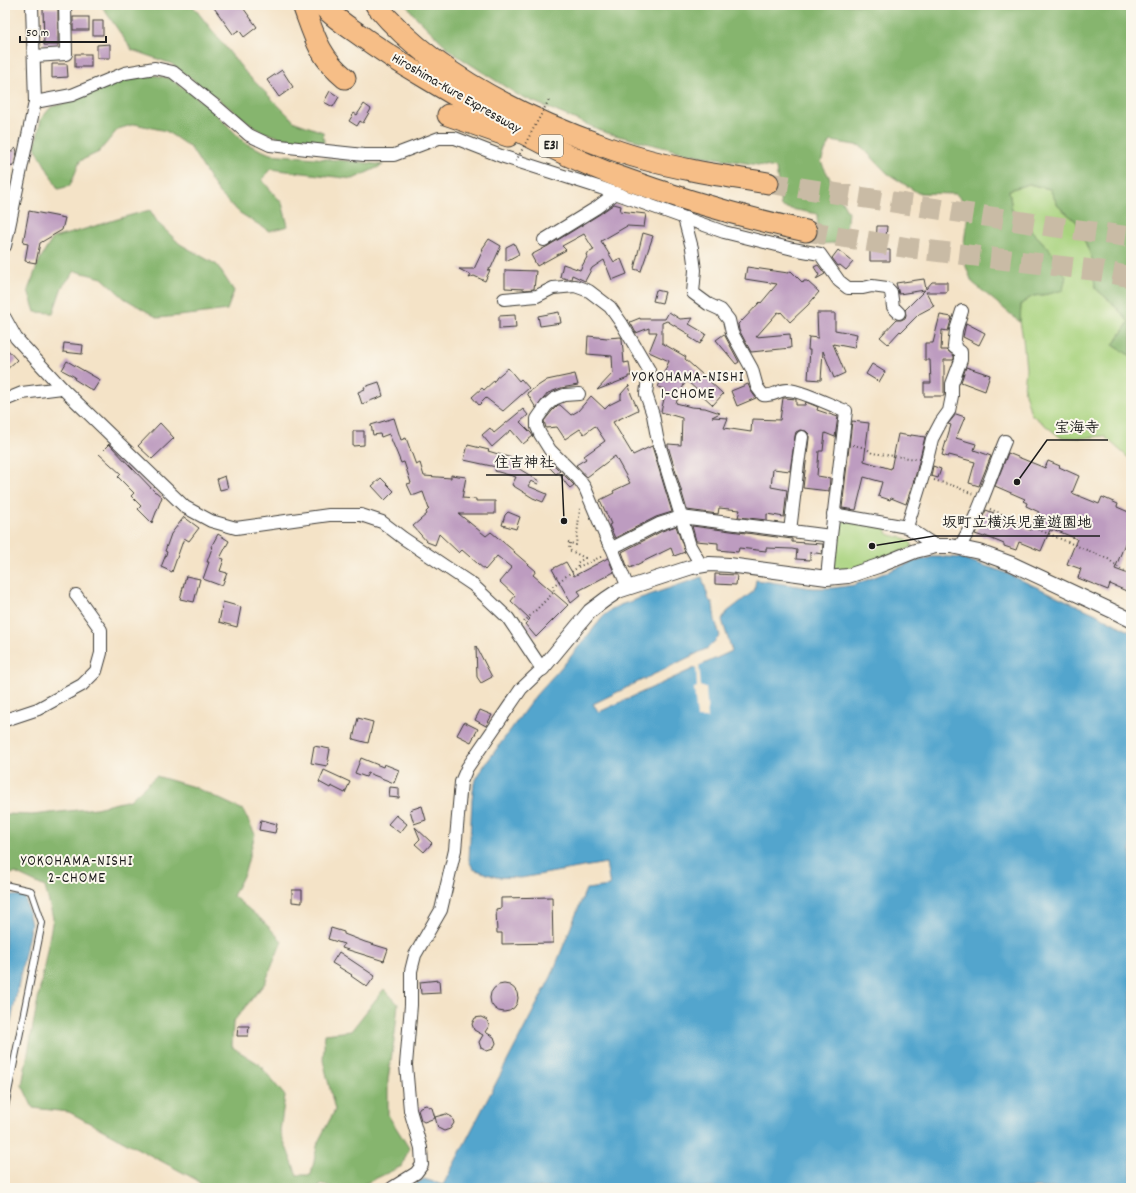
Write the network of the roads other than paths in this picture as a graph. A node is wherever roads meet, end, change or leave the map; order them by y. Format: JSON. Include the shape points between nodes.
{"nodes":[{"id":1,"x":32,"y":5,"type":"edge"},
{"id":2,"x":65,"y":5,"type":"edge"},
{"id":3,"x":304,"y":5,"type":"edge"},
{"id":4,"x":322,"y":5,"type":"edge"},
{"id":5,"x":376,"y":5,"type":"edge"},
{"id":6,"x":34,"y":56,"type":"junction"},
{"id":7,"x":344,"y":78,"type":"dead end"},
{"id":8,"x":35,"y":102,"type":"junction"},
{"id":9,"x":448,"y":116,"type":"dead end"},
{"id":10,"x":768,"y":183,"type":"tunnel mouth"},
{"id":11,"x":615,"y":184,"type":"junction"},
{"id":12,"x":684,"y":218,"type":"junction"},
{"id":13,"x":806,"y":231,"type":"tunnel mouth"},
{"id":14,"x":544,"y":240,"type":"dead end"},
{"id":15,"x":5,"y":246,"type":"edge"},
{"id":16,"x":504,"y":299,"type":"dead end"},
{"id":17,"x":962,"y":311,"type":"dead end"},
{"id":18,"x":899,"y":313,"type":"dead end"},
{"id":19,"x":5,"y":318,"type":"edge"},
{"id":20,"x":62,"y":388,"type":"junction"},
{"id":21,"x":579,"y":394,"type":"dead end"},
{"id":22,"x":5,"y":400,"type":"edge"},
{"id":23,"x":802,"y":437,"type":"dead end"},
{"id":24,"x":1005,"y":441,"type":"dead end"},
{"id":25,"x":834,"y":514,"type":"junction"},
{"id":26,"x":681,"y":517,"type":"junction"},
{"id":27,"x":906,"y":527,"type":"junction"},
{"id":28,"x":790,"y":531,"type":"junction"},
{"id":29,"x":831,"y":536,"type":"junction"},
{"id":30,"x":936,"y":546,"type":"junction"},
{"id":31,"x":959,"y":548,"type":"junction"},
{"id":32,"x":613,"y":550,"type":"junction"},
{"id":33,"x":701,"y":565,"type":"junction"},
{"id":34,"x":827,"y":578,"type":"junction"},
{"id":35,"x":628,"y":588,"type":"junction"},
{"id":36,"x":76,"y":595,"type":"dead end"},
{"id":37,"x":1131,"y":620,"type":"edge"},
{"id":38,"x":542,"y":669,"type":"junction"},
{"id":39,"x":5,"y":720,"type":"edge"},
{"id":40,"x":5,"y":885,"type":"edge"},
{"id":41,"x":5,"y":1107,"type":"edge"},
{"id":42,"x":392,"y":1188,"type":"edge"}],
"edges":[{"from":1,"to":6,"type":"street"},
{"from":2,"to":6,"type":"street","via":[[66,54]]},
{"from":3,"to":7,"type":"highway","via":[[322,53]]},
{"from":4,"to":11,"type":"highway","name":"Hiroshima-Kure Expressway","number":"E31","via":[[372,44],[436,84],[563,152]]},
{"from":5,"to":10,"type":"highway","name":"Hiroshima-Kure Expressway","number":"E31","via":[[422,51],[448,70],[533,118],[585,140],[640,158],[698,172]]},
{"from":6,"to":8,"type":"street"},
{"from":8,"to":11,"type":"street","via":[[72,95],[125,73],[155,68],[173,72],[249,135],[270,145],[364,155],[394,155],[439,138],[455,138],[516,161]]},
{"from":8,"to":15,"type":"street"},
{"from":9,"to":11,"type":"highway","via":[[496,132]]},
{"from":11,"to":12,"type":"street"},
{"from":11,"to":13,"type":"highway","name":"Hiroshima-Kure Expressway","number":"E31","via":[[674,195],[763,222]]},
{"from":11,"to":14,"type":"street","via":[[596,208]]},
{"from":12,"to":18,"type":"street","via":[[724,232],[820,254],[839,281],[848,288],[887,288],[891,292],[893,307]]},
{"from":12,"to":25,"type":"street","via":[[695,270],[693,293],[721,310],[729,320],[732,332],[763,395],[770,396],[786,390],[798,392],[846,411]]},
{"from":16,"to":26,"type":"street","via":[[537,296],[553,288],[575,286],[589,291],[610,307],[650,370],[646,394]]},
{"from":17,"to":27,"type":"street","via":[[954,347],[961,352],[961,360],[952,384],[949,411],[932,438],[923,476]]},
{"from":19,"to":20,"type":"street","via":[[16,338]]},
{"from":20,"to":22,"type":"street","via":[[22,393]]},
{"from":20,"to":38,"type":"street","via":[[185,507],[211,522],[236,528],[329,515],[361,515],[382,522],[473,585],[508,618]]},
{"from":21,"to":32,"type":"street","via":[[554,399],[538,419],[537,427],[550,450],[585,488]]},
{"from":23,"to":28,"type":"street"},
{"from":24,"to":31,"type":"street"},
{"from":25,"to":27,"type":"street"},
{"from":25,"to":29,"type":"street"},
{"from":26,"to":28,"type":"street"},
{"from":26,"to":32,"type":"street","via":[[659,524]]},
{"from":26,"to":33,"type":"street","via":[[690,546]]},
{"from":27,"to":30,"type":"street"},
{"from":28,"to":29,"type":"street"},
{"from":29,"to":34,"type":"street"},
{"from":30,"to":31,"type":"street"},
{"from":30,"to":34,"type":"street","via":[[915,551],[848,576]]},
{"from":31,"to":37,"type":"street","via":[[1012,564]]},
{"from":32,"to":35,"type":"street"},
{"from":33,"to":34,"type":"street","via":[[729,565]]},
{"from":33,"to":35,"type":"street"},
{"from":35,"to":38,"type":"street","via":[[606,598],[590,611]]},
{"from":36,"to":39,"type":"street","via":[[101,630],[101,653],[96,671],[82,685],[38,709]]},
{"from":38,"to":42,"type":"street","via":[[521,689],[467,768],[461,782],[455,850],[442,910],[415,955],[411,971],[406,1065],[410,1110],[421,1148],[422,1165],[416,1173]]},
{"from":40,"to":41,"type":"lane","via":[[31,891],[42,923]]}]}
